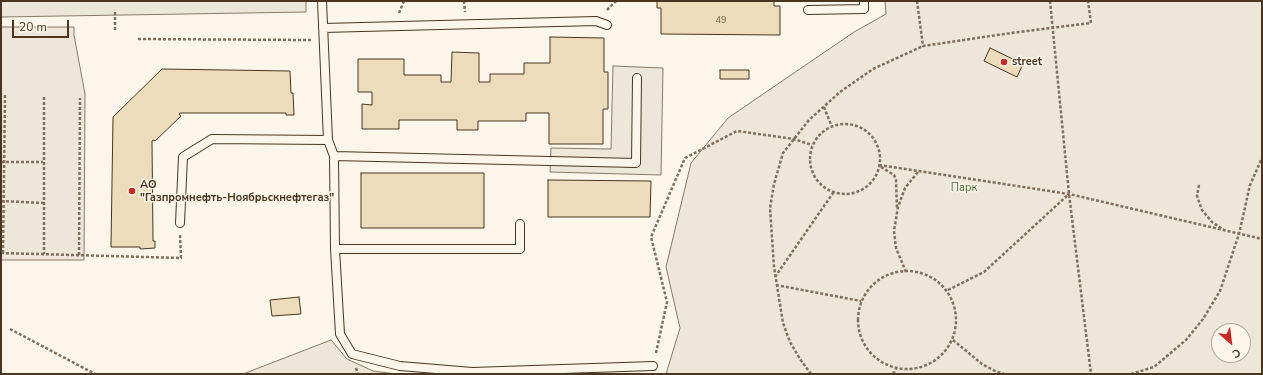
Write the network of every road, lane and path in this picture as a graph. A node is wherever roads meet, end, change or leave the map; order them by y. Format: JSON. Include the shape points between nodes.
{"nodes":[{"id":1,"x":322,"y":1,"type":"edge"},
{"id":2,"x":864,"y":1,"type":"edge"},
{"id":3,"x":917,"y":1,"type":"edge"},
{"id":4,"x":1050,"y":1,"type":"edge"},
{"id":5,"x":1088,"y":1,"type":"edge"},
{"id":6,"x":808,"y":10,"type":"dead end"},
{"id":7,"x":115,"y":12,"type":"dead end"},
{"id":8,"x":607,"y":25,"type":"dead end"},
{"id":9,"x":323,"y":28,"type":"junction"},
{"id":10,"x":1053,"y":28,"type":"junction"},
{"id":11,"x":115,"y":31,"type":"dead end"},
{"id":12,"x":138,"y":39,"type":"dead end"},
{"id":13,"x":323,"y":40,"type":"junction"},
{"id":14,"x":923,"y":46,"type":"junction"},
{"id":15,"x":637,"y":78,"type":"dead end"},
{"id":16,"x":5,"y":95,"type":"dead end"},
{"id":17,"x":44,"y":96,"type":"dead end"},
{"id":18,"x":80,"y":98,"type":"dead end"},
{"id":19,"x":824,"y":107,"type":"junction"},
{"id":20,"x":832,"y":127,"type":"junction"},
{"id":21,"x":794,"y":139,"type":"junction"},
{"id":22,"x":328,"y":140,"type":"junction"},
{"id":23,"x":812,"y":145,"type":"junction"},
{"id":24,"x":334,"y":156,"type":"junction"},
{"id":25,"x":1262,"y":158,"type":"edge"},
{"id":26,"x":3,"y":162,"type":"edge"},
{"id":27,"x":43,"y":162,"type":"junction"},
{"id":28,"x":879,"y":165,"type":"junction"},
{"id":29,"x":919,"y":172,"type":"junction"},
{"id":30,"x":1199,"y":186,"type":"dead end"},
{"id":31,"x":833,"y":193,"type":"junction"},
{"id":32,"x":1069,"y":194,"type":"junction"},
{"id":33,"x":2,"y":201,"type":"edge"},
{"id":34,"x":44,"y":203,"type":"junction"},
{"id":35,"x":897,"y":214,"type":"junction"},
{"id":36,"x":180,"y":223,"type":"joint"},
{"id":37,"x":520,"y":224,"type":"dead end"},
{"id":38,"x":1227,"y":231,"type":"junction"},
{"id":39,"x":1239,"y":234,"type":"junction"},
{"id":40,"x":1262,"y":239,"type":"edge"},
{"id":41,"x":335,"y":249,"type":"junction"},
{"id":42,"x":2,"y":253,"type":"edge"},
{"id":43,"x":44,"y":254,"type":"junction"},
{"id":44,"x":79,"y":255,"type":"junction"},
{"id":45,"x":906,"y":272,"type":"junction"},
{"id":46,"x":775,"y":278,"type":"junction"},
{"id":47,"x":776,"y":285,"type":"junction"},
{"id":48,"x":948,"y":290,"type":"junction"},
{"id":49,"x":861,"y":301,"type":"junction"},
{"id":50,"x":10,"y":329,"type":"dead end"},
{"id":51,"x":953,"y":340,"type":"junction"},
{"id":52,"x":653,"y":366,"type":"joint"},
{"id":53,"x":896,"y":369,"type":"junction"},
{"id":54,"x":95,"y":374,"type":"edge"},
{"id":55,"x":811,"y":374,"type":"edge"},
{"id":56,"x":893,"y":374,"type":"edge"},
{"id":57,"x":1004,"y":374,"type":"edge"},
{"id":58,"x":1091,"y":374,"type":"edge"},
{"id":59,"x":1131,"y":374,"type":"edge"}],
"edges":[{"from":1,"to":9,"type":"lane"},
{"from":2,"to":6,"type":"lane","via":[[864,9]]},
{"from":3,"to":14,"type":"path"},
{"from":4,"to":10,"type":"path"},
{"from":5,"to":10,"type":"path","via":[[1091,23]]},
{"from":7,"to":11,"type":"path"},
{"from":8,"to":9,"type":"lane","via":[[596,21]]},
{"from":9,"to":13,"type":"lane"},
{"from":10,"to":14,"type":"path"},
{"from":10,"to":32,"type":"path"},
{"from":12,"to":13,"type":"path"},
{"from":13,"to":22,"type":"lane"},
{"from":14,"to":19,"type":"path","via":[[873,69],[840,92]]},
{"from":15,"to":24,"type":"lane","via":[[636,163]]},
{"from":16,"to":26,"type":"path"},
{"from":17,"to":27,"type":"path"},
{"from":18,"to":44,"type":"path"},
{"from":19,"to":20,"type":"path"},
{"from":19,"to":21,"type":"path","via":[[809,120]]},
{"from":20,"to":23,"type":"path","via":[[819,136]]},
{"from":20,"to":28,"type":"path","via":[[839,124],[851,125],[862,128],[871,135],[880,156]]},
{"from":21,"to":23,"type":"path"},
{"from":21,"to":46,"type":"path","via":[[783,153],[770,208]]},
{"from":21,"to":52,"type":"path","via":[[737,131],[685,158],[651,237],[667,302]]},
{"from":22,"to":24,"type":"lane"},
{"from":22,"to":36,"type":"lane","via":[[212,139],[183,157]]},
{"from":23,"to":31,"type":"path","via":[[810,168],[823,188]]},
{"from":24,"to":41,"type":"lane"},
{"from":25,"to":39,"type":"path","via":[[1250,185]]},
{"from":26,"to":27,"type":"path"},
{"from":26,"to":33,"type":"path"},
{"from":27,"to":34,"type":"path"},
{"from":28,"to":29,"type":"path"},
{"from":28,"to":31,"type":"path","via":[[874,179],[866,187],[856,193]]},
{"from":28,"to":35,"type":"path","via":[[894,175],[896,180]]},
{"from":29,"to":32,"type":"path"},
{"from":29,"to":35,"type":"path","via":[[905,188]]},
{"from":30,"to":38,"type":"path","via":[[1197,196],[1202,210],[1212,222]]},
{"from":31,"to":46,"type":"path"},
{"from":32,"to":38,"type":"path"},
{"from":32,"to":48,"type":"path","via":[[984,272]]},
{"from":32,"to":58,"type":"path"},
{"from":33,"to":34,"type":"path"},
{"from":33,"to":42,"type":"path"},
{"from":34,"to":43,"type":"path"},
{"from":35,"to":45,"type":"path","via":[[894,231],[896,248]]},
{"from":36,"to":44,"type":"path","via":[[181,258]]},
{"from":37,"to":41,"type":"lane","via":[[520,249]]},
{"from":38,"to":39,"type":"path"},
{"from":39,"to":40,"type":"path"},
{"from":39,"to":59,"type":"path","via":[[1220,291],[1203,319],[1186,340],[1154,367]]},
{"from":41,"to":52,"type":"lane","via":[[340,334],[352,354],[400,366],[472,372]]},
{"from":42,"to":43,"type":"path"},
{"from":43,"to":44,"type":"path"},
{"from":45,"to":48,"type":"path","via":[[914,270],[927,274]]},
{"from":45,"to":49,"type":"path","via":[[884,276],[870,286]]},
{"from":46,"to":47,"type":"path"},
{"from":47,"to":49,"type":"path"},
{"from":47,"to":55,"type":"path","via":[[788,335],[800,360]]},
{"from":48,"to":51,"type":"path","via":[[955,306],[957,323]]},
{"from":49,"to":53,"type":"path","via":[[857,318],[859,335],[867,350],[880,362]]},
{"from":50,"to":54,"type":"path"},
{"from":51,"to":53,"type":"path","via":[[944,354],[930,364],[913,370]]},
{"from":51,"to":57,"type":"path","via":[[982,364]]},
{"from":53,"to":56,"type":"path"}]}
